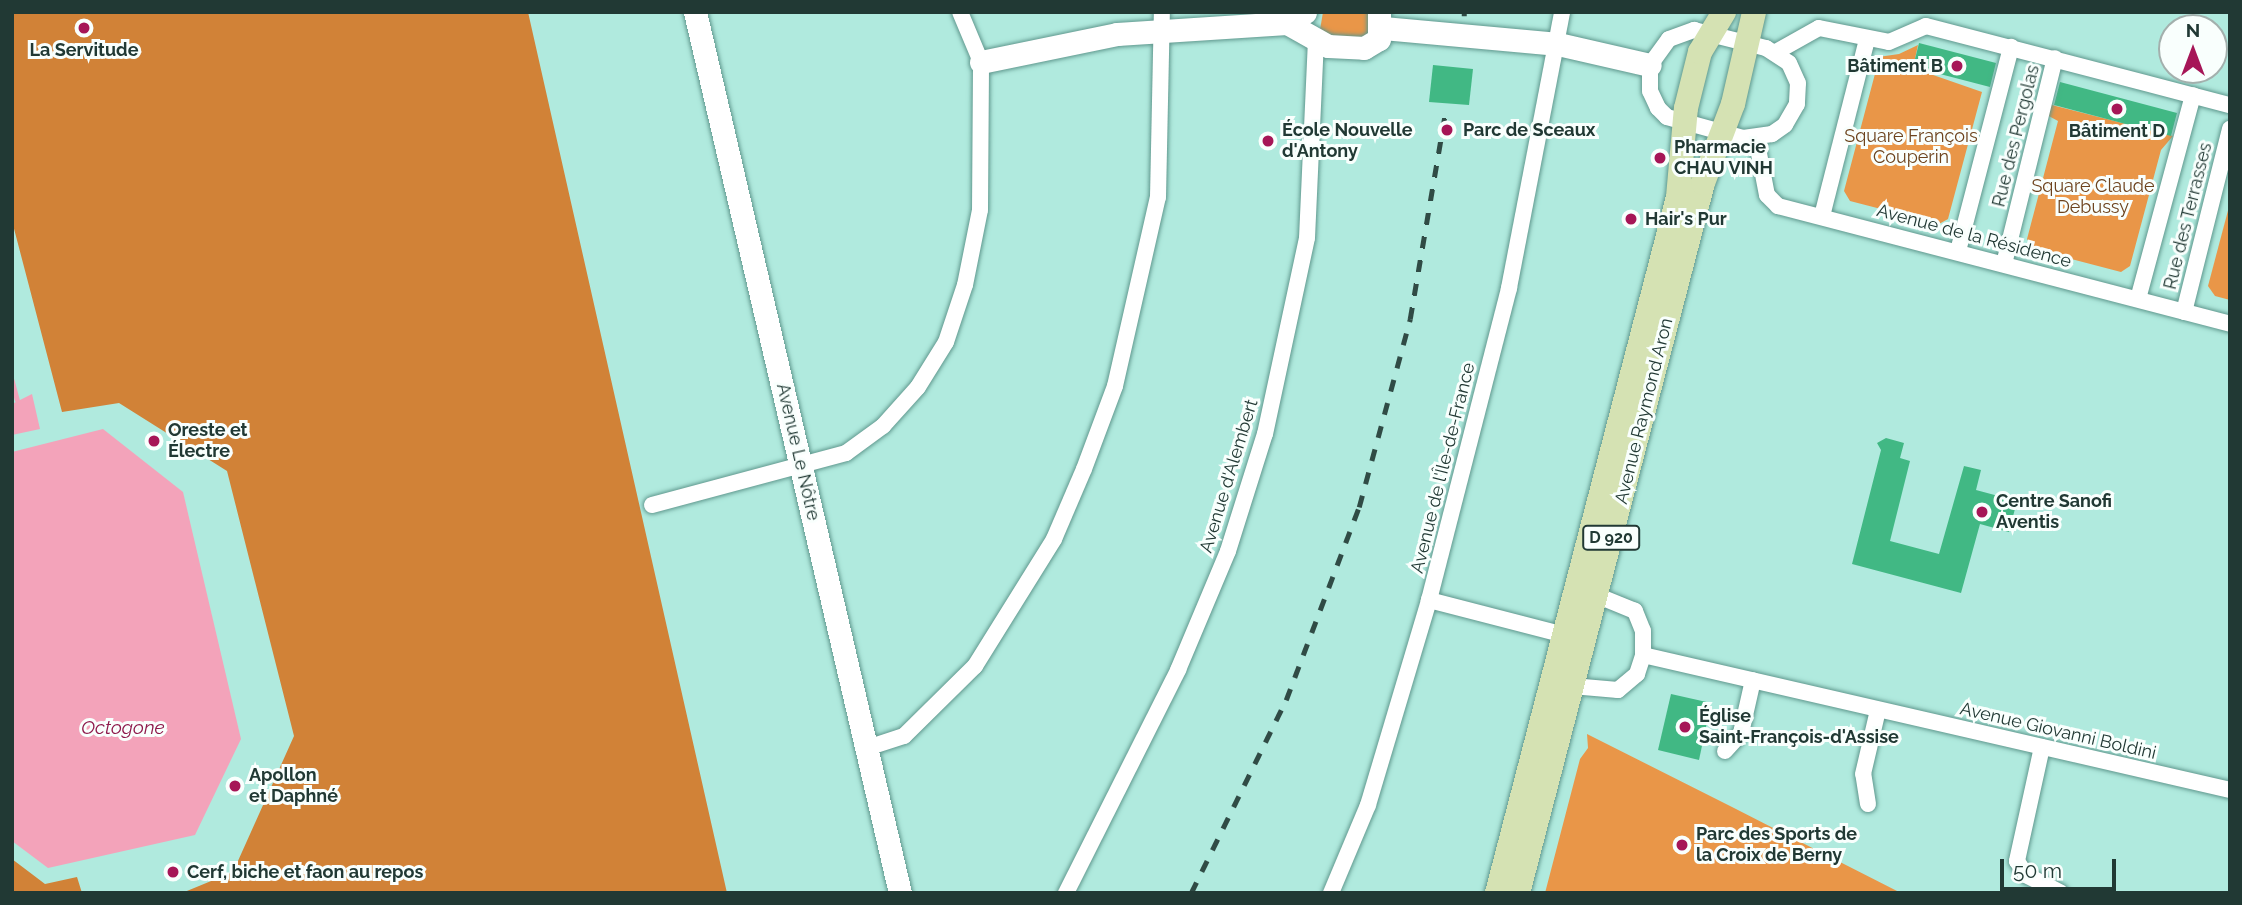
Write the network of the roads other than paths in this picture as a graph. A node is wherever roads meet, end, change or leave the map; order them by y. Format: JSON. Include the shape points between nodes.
{"nodes":[{"id":1,"x":695,"y":12,"type":"edge"},
{"id":2,"x":960,"y":12,"type":"edge"},
{"id":3,"x":1314,"y":12,"type":"edge"},
{"id":4,"x":1562,"y":12,"type":"edge"},
{"id":5,"x":1724,"y":12,"type":"edge"},
{"id":6,"x":1754,"y":12,"type":"edge"},
{"id":7,"x":1296,"y":17,"type":"edge"},
{"id":8,"x":1381,"y":20,"type":"edge"},
{"id":9,"x":1163,"y":22,"type":"edge"},
{"id":10,"x":1709,"y":34,"type":"junction"},
{"id":11,"x":1316,"y":38,"type":"junction"},
{"id":12,"x":1867,"y":39,"type":"junction"},
{"id":13,"x":1749,"y":43,"type":"junction"},
{"id":14,"x":1558,"y":44,"type":"junction"},
{"id":15,"x":2011,"y":47,"type":"junction"},
{"id":16,"x":1776,"y":52,"type":"junction"},
{"id":17,"x":2055,"y":58,"type":"junction"},
{"id":18,"x":981,"y":62,"type":"junction"},
{"id":19,"x":1650,"y":65,"type":"junction"},
{"id":20,"x":2193,"y":94,"type":"junction"},
{"id":21,"x":2230,"y":105,"type":"edge"},
{"id":22,"x":1686,"y":115,"type":"junction"},
{"id":23,"x":2230,"y":129,"type":"edge"},
{"id":24,"x":1723,"y":132,"type":"junction"},
{"id":25,"x":1756,"y":138,"type":"junction"},
{"id":26,"x":1822,"y":216,"type":"junction"},
{"id":27,"x":1958,"y":251,"type":"junction"},
{"id":28,"x":2004,"y":264,"type":"junction"},
{"id":29,"x":2138,"y":299,"type":"junction"},
{"id":30,"x":2184,"y":312,"type":"junction"},
{"id":31,"x":2230,"y":324,"type":"edge"},
{"id":32,"x":802,"y":469,"type":"junction"},
{"id":33,"x":652,"y":505,"type":"dead end"},
{"id":34,"x":1597,"y":595,"type":"junction"},
{"id":35,"x":1429,"y":600,"type":"junction"},
{"id":36,"x":1564,"y":635,"type":"junction"},
{"id":37,"x":1643,"y":655,"type":"junction"},
{"id":38,"x":1753,"y":680,"type":"junction"},
{"id":39,"x":1572,"y":686,"type":"junction"},
{"id":40,"x":1878,"y":710,"type":"junction"},
{"id":41,"x":2042,"y":747,"type":"junction"},
{"id":42,"x":867,"y":748,"type":"junction"},
{"id":43,"x":1725,"y":751,"type":"dead end"},
{"id":44,"x":2230,"y":790,"type":"edge"},
{"id":45,"x":1868,"y":804,"type":"dead end"},
{"id":46,"x":900,"y":893,"type":"edge"},
{"id":47,"x":1066,"y":893,"type":"edge"},
{"id":48,"x":1331,"y":893,"type":"edge"},
{"id":49,"x":1497,"y":893,"type":"edge"},
{"id":50,"x":1518,"y":893,"type":"edge"},
{"id":51,"x":2061,"y":893,"type":"edge"}],
"edges":[{"from":1,"to":32,"type":"main road","name":"Avenue Le Nôtre"},
{"from":2,"to":18,"type":"street"},
{"from":3,"to":11,"type":"main road"},
{"from":4,"to":14,"type":"street","name":"Avenue de l'Île-de-France"},
{"from":5,"to":10,"type":"main road","number":"D 920"},
{"from":6,"to":13,"type":"main road","name":"Avenue Raymond Aron","number":"D 920"},
{"from":7,"to":9,"type":"main road"},
{"from":7,"to":11,"type":"main road"},
{"from":8,"to":11,"type":"main road","via":[[1379,39],[1364,48],[1328,46]]},
{"from":8,"to":14,"type":"main road"},
{"from":9,"to":18,"type":"main road"},
{"from":9,"to":42,"type":"street","via":[[1158,197],[1118,373],[1084,469],[1030,582],[975,666],[904,736]]},
{"from":10,"to":13,"type":"street"},
{"from":10,"to":19,"type":"street","via":[[1694,30],[1669,39]]},
{"from":10,"to":22,"type":"main road","number":"D 920"},
{"from":11,"to":47,"type":"street","name":"Avenue d'Alembert","via":[[1307,239],[1265,434],[1228,551],[1178,670]]},
{"from":12,"to":15,"type":"street","via":[[1889,42],[1926,26]]},
{"from":12,"to":16,"type":"street","via":[[1819,28]]},
{"from":12,"to":26,"type":"street"},
{"from":13,"to":16,"type":"street"},
{"from":13,"to":24,"type":"main road","name":"Avenue Raymond Aron","number":"D 920"},
{"from":14,"to":19,"type":"main road"},
{"from":14,"to":35,"type":"street","name":"Avenue de l'Île-de-France","via":[[1509,288]]},
{"from":15,"to":17,"type":"street"},
{"from":15,"to":27,"type":"street"},
{"from":16,"to":25,"type":"street","via":[[1795,73],[1797,104],[1785,125]]},
{"from":17,"to":20,"type":"street"},
{"from":17,"to":28,"type":"street","name":"Rue des Pergolas"},
{"from":18,"to":32,"type":"street","via":[[980,210],[965,285],[946,342],[918,387],[883,426],[846,453]]},
{"from":19,"to":22,"type":"street","via":[[1650,91],[1658,108]]},
{"from":20,"to":21,"type":"street"},
{"from":20,"to":29,"type":"street"},
{"from":22,"to":24,"type":"street"},
{"from":22,"to":36,"type":"main road","name":"Avenue Raymond Aron","number":"D 920","via":[[1681,188]]},
{"from":23,"to":30,"type":"street","name":"Rue des Terrasses"},
{"from":24,"to":25,"type":"street"},
{"from":24,"to":34,"type":"main road","name":"Avenue Raymond Aron","number":"D 920","via":[[1703,183]]},
{"from":25,"to":26,"type":"street","name":"Avenue de la Résidence","via":[[1772,201]]},
{"from":26,"to":27,"type":"street","name":"Avenue de la Résidence"},
{"from":27,"to":28,"type":"street","name":"Avenue de la Résidence"},
{"from":28,"to":29,"type":"street","name":"Avenue de la Résidence"},
{"from":29,"to":30,"type":"street","name":"Avenue de la Résidence"},
{"from":30,"to":31,"type":"street","name":"Avenue de la Résidence"},
{"from":32,"to":33,"type":"street"},
{"from":32,"to":42,"type":"main road","name":"Avenue Le Nôtre"},
{"from":34,"to":37,"type":"street","via":[[1635,611],[1643,631]]},
{"from":34,"to":39,"type":"main road","name":"Avenue Raymond Aron","number":"D 920"},
{"from":35,"to":36,"type":"street"},
{"from":35,"to":48,"type":"street","name":"Avenue de l'Île-de-France","via":[[1368,805]]},
{"from":36,"to":49,"type":"main road","name":"Avenue Raymond Aron","number":"D 920"},
{"from":37,"to":38,"type":"street","name":"Avenue Giovanni Boldini"},
{"from":37,"to":39,"type":"street","via":[[1637,674],[1618,690]]},
{"from":38,"to":40,"type":"street","name":"Avenue Giovanni Boldini"},
{"from":38,"to":43,"type":"street","via":[[1741,733]]},
{"from":39,"to":50,"type":"main road","name":"Avenue Raymond Aron","number":"D 920"},
{"from":40,"to":41,"type":"street","name":"Avenue Giovanni Boldini"},
{"from":40,"to":45,"type":"street","via":[[1863,774]]},
{"from":41,"to":44,"type":"street","name":"Avenue Giovanni Boldini"},
{"from":41,"to":51,"type":"street","via":[[2017,861],[2026,875]]},
{"from":42,"to":46,"type":"main road","name":"Avenue Le Nôtre"}]}
